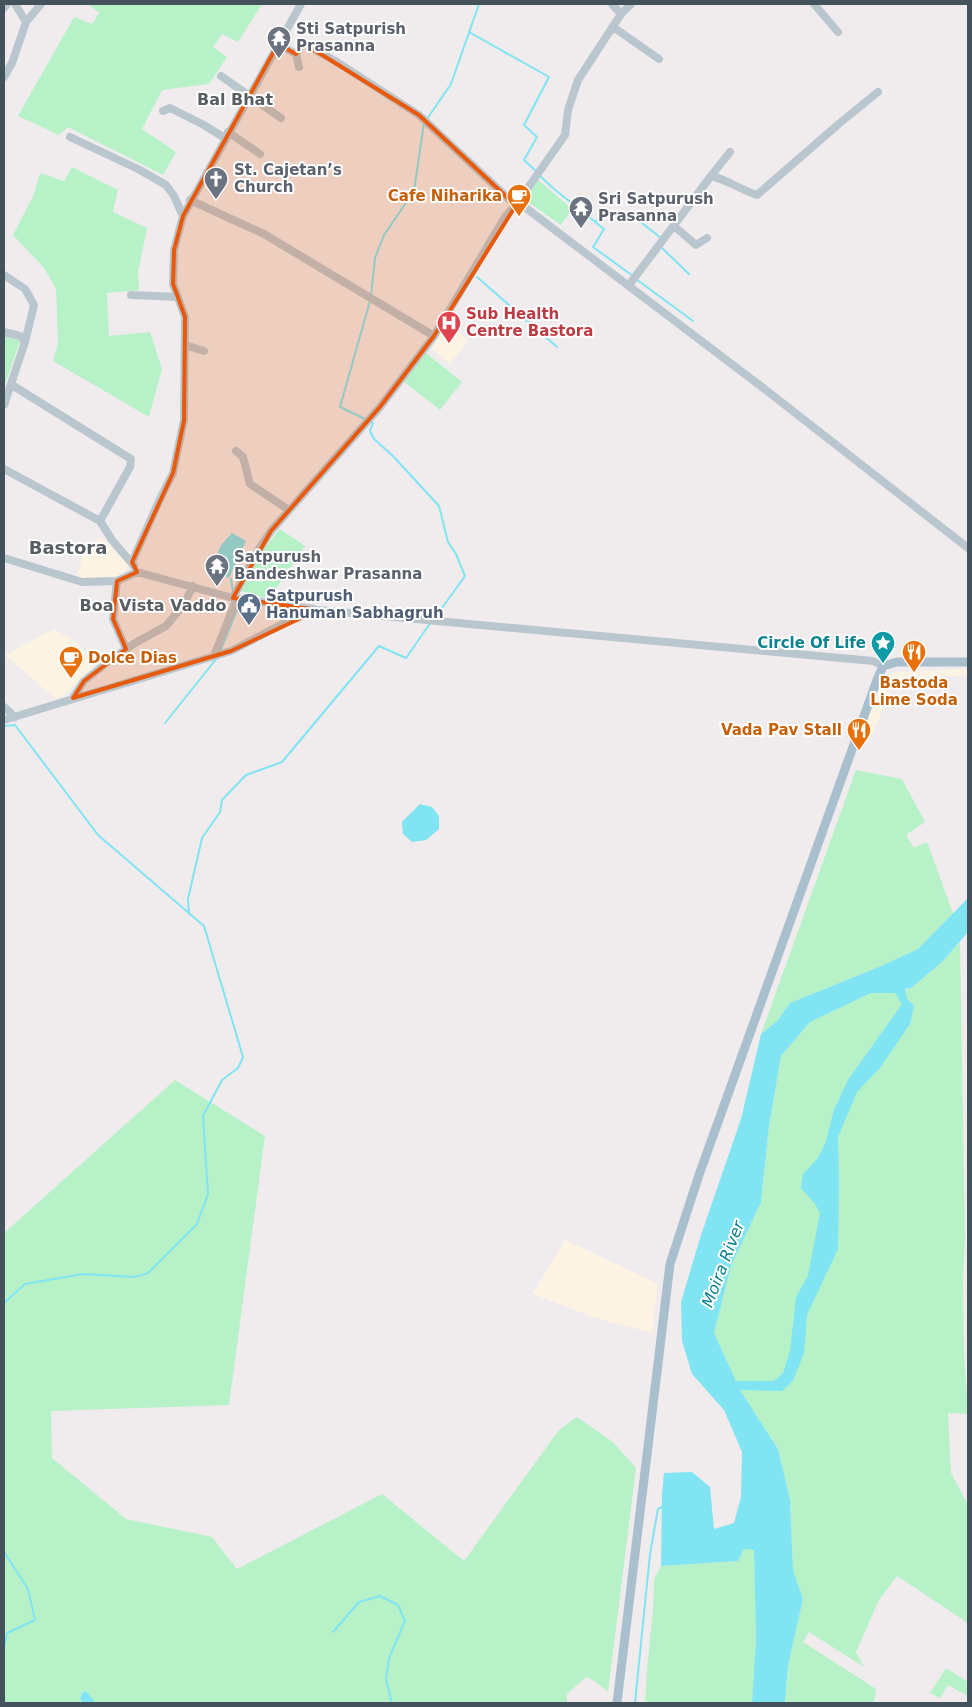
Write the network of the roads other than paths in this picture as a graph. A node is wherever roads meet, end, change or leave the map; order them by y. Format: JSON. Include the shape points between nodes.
{"nodes":[{"id":1,"x":7,"y":4,"type":"edge"},
{"id":2,"x":15,"y":4,"type":"edge"},
{"id":3,"x":41,"y":4,"type":"edge"},
{"id":4,"x":301,"y":4,"type":"edge"},
{"id":5,"x":612,"y":4,"type":"edge"},
{"id":6,"x":630,"y":4,"type":"edge"},
{"id":7,"x":814,"y":4,"type":"edge"},
{"id":8,"x":4,"y":8,"type":"edge"},
{"id":9,"x":622,"y":14,"type":"junction"},
{"id":10,"x":26,"y":22,"type":"junction"},
{"id":11,"x":613,"y":27,"type":"junction"},
{"id":12,"x":838,"y":32,"type":"dead end"},
{"id":13,"x":278,"y":44,"type":"junction"},
{"id":14,"x":296,"y":54,"type":"junction"},
{"id":15,"x":659,"y":59,"type":"dead end"},
{"id":16,"x":299,"y":67,"type":"dead end"},
{"id":17,"x":221,"y":76,"type":"dead end"},
{"id":18,"x":4,"y":77,"type":"edge"},
{"id":19,"x":878,"y":92,"type":"dead end"},
{"id":20,"x":249,"y":95,"type":"junction"},
{"id":21,"x":163,"y":111,"type":"dead end"},
{"id":22,"x":281,"y":118,"type":"dead end"},
{"id":23,"x":227,"y":135,"type":"junction"},
{"id":24,"x":70,"y":137,"type":"dead end"},
{"id":25,"x":730,"y":152,"type":"dead end"},
{"id":26,"x":260,"y":154,"type":"dead end"},
{"id":27,"x":711,"y":176,"type":"junction"},
{"id":28,"x":190,"y":200,"type":"junction"},
{"id":29,"x":518,"y":202,"type":"junction"},
{"id":30,"x":183,"y":216,"type":"junction"},
{"id":31,"x":674,"y":226,"type":"junction"},
{"id":32,"x":707,"y":238,"type":"dead end"},
{"id":33,"x":4,"y":275,"type":"edge"},
{"id":34,"x":629,"y":285,"type":"junction"},
{"id":35,"x":131,"y":296,"type":"dead end"},
{"id":36,"x":178,"y":297,"type":"junction"},
{"id":37,"x":4,"y":332,"type":"edge"},
{"id":38,"x":434,"y":336,"type":"junction"},
{"id":39,"x":25,"y":342,"type":"junction"},
{"id":40,"x":185,"y":345,"type":"junction"},
{"id":41,"x":204,"y":351,"type":"dead end"},
{"id":42,"x":12,"y":385,"type":"junction"},
{"id":43,"x":4,"y":406,"type":"edge"},
{"id":44,"x":236,"y":451,"type":"dead end"},
{"id":45,"x":4,"y":469,"type":"edge"},
{"id":46,"x":289,"y":510,"type":"junction"},
{"id":47,"x":100,"y":521,"type":"junction"},
{"id":48,"x":968,"y":548,"type":"edge"},
{"id":49,"x":4,"y":558,"type":"edge"},
{"id":50,"x":132,"y":562,"type":"junction"},
{"id":51,"x":137,"y":572,"type":"junction"},
{"id":52,"x":117,"y":581,"type":"junction"},
{"id":53,"x":194,"y":586,"type":"junction"},
{"id":54,"x":235,"y":597,"type":"junction"},
{"id":55,"x":318,"y":610,"type":"junction"},
{"id":56,"x":126,"y":649,"type":"junction"},
{"id":57,"x":217,"y":655,"type":"junction"},
{"id":58,"x":968,"y":662,"type":"edge"},
{"id":59,"x":883,"y":666,"type":"junction"},
{"id":60,"x":72,"y":698,"type":"junction"},
{"id":61,"x":4,"y":707,"type":"edge"},
{"id":62,"x":15,"y":717,"type":"junction"},
{"id":63,"x":4,"y":720,"type":"edge"},
{"id":64,"x":617,"y":1703,"type":"edge"}],
"edges":[{"from":1,"to":8,"type":"street"},
{"from":2,"to":10,"type":"street"},
{"from":3,"to":10,"type":"street"},
{"from":4,"to":13,"type":"street"},
{"from":5,"to":9,"type":"street"},
{"from":6,"to":9,"type":"street"},
{"from":7,"to":12,"type":"street"},
{"from":9,"to":11,"type":"street"},
{"from":10,"to":18,"type":"street"},
{"from":11,"to":15,"type":"street"},
{"from":11,"to":29,"type":"street","via":[[578,80],[568,110],[565,135]]},
{"from":13,"to":14,"type":"street"},
{"from":13,"to":20,"type":"street"},
{"from":14,"to":16,"type":"street"},
{"from":14,"to":29,"type":"street","via":[[303,43],[419,115],[510,200]]},
{"from":17,"to":20,"type":"street"},
{"from":19,"to":27,"type":"street","via":[[757,195]]},
{"from":20,"to":22,"type":"street"},
{"from":20,"to":23,"type":"street"},
{"from":21,"to":23,"type":"street","via":[[170,108]]},
{"from":23,"to":26,"type":"street"},
{"from":23,"to":28,"type":"street"},
{"from":24,"to":30,"type":"street","via":[[166,185]]},
{"from":25,"to":27,"type":"street"},
{"from":27,"to":31,"type":"street"},
{"from":28,"to":30,"type":"street"},
{"from":28,"to":38,"type":"street","via":[[264,234]]},
{"from":29,"to":34,"type":"street"},
{"from":29,"to":38,"type":"street","via":[[505,217]]},
{"from":30,"to":36,"type":"street","via":[[174,250],[173,284]]},
{"from":31,"to":32,"type":"street","via":[[696,245]]},
{"from":31,"to":34,"type":"street"},
{"from":33,"to":39,"type":"street","via":[[25,290],[34,305]]},
{"from":34,"to":48,"type":"street"},
{"from":35,"to":36,"type":"street"},
{"from":36,"to":40,"type":"street","via":[[185,317]]},
{"from":37,"to":39,"type":"street","via":[[20,336]]},
{"from":38,"to":46,"type":"street","via":[[368,420]]},
{"from":39,"to":42,"type":"street"},
{"from":40,"to":41,"type":"street"},
{"from":40,"to":50,"type":"street","via":[[184,420],[173,473]]},
{"from":42,"to":43,"type":"street"},
{"from":42,"to":47,"type":"street","via":[[131,459],[130,467]]},
{"from":44,"to":46,"type":"street","via":[[243,457],[250,484]]},
{"from":45,"to":47,"type":"street"},
{"from":46,"to":54,"type":"street","via":[[270,531]]},
{"from":47,"to":50,"type":"street"},
{"from":49,"to":52,"type":"street","via":[[82,582]]},
{"from":50,"to":51,"type":"street"},
{"from":51,"to":52,"type":"street"},
{"from":51,"to":53,"type":"street"},
{"from":52,"to":56,"type":"street","via":[[113,619]]},
{"from":53,"to":54,"type":"street"},
{"from":53,"to":56,"type":"street","via":[[166,626]]},
{"from":54,"to":55,"type":"street"},
{"from":54,"to":57,"type":"street"},
{"from":55,"to":57,"type":"street","via":[[300,615]]},
{"from":55,"to":59,"type":"street","via":[[873,661]]},
{"from":56,"to":60,"type":"street","via":[[84,681]]},
{"from":57,"to":60,"type":"street"},
{"from":58,"to":59,"type":"main road","via":[[897,662]]},
{"from":59,"to":64,"type":"main road","via":[[699,1175],[670,1264]]},
{"from":60,"to":62,"type":"street"},
{"from":61,"to":62,"type":"street"},
{"from":62,"to":63,"type":"street"}]}
